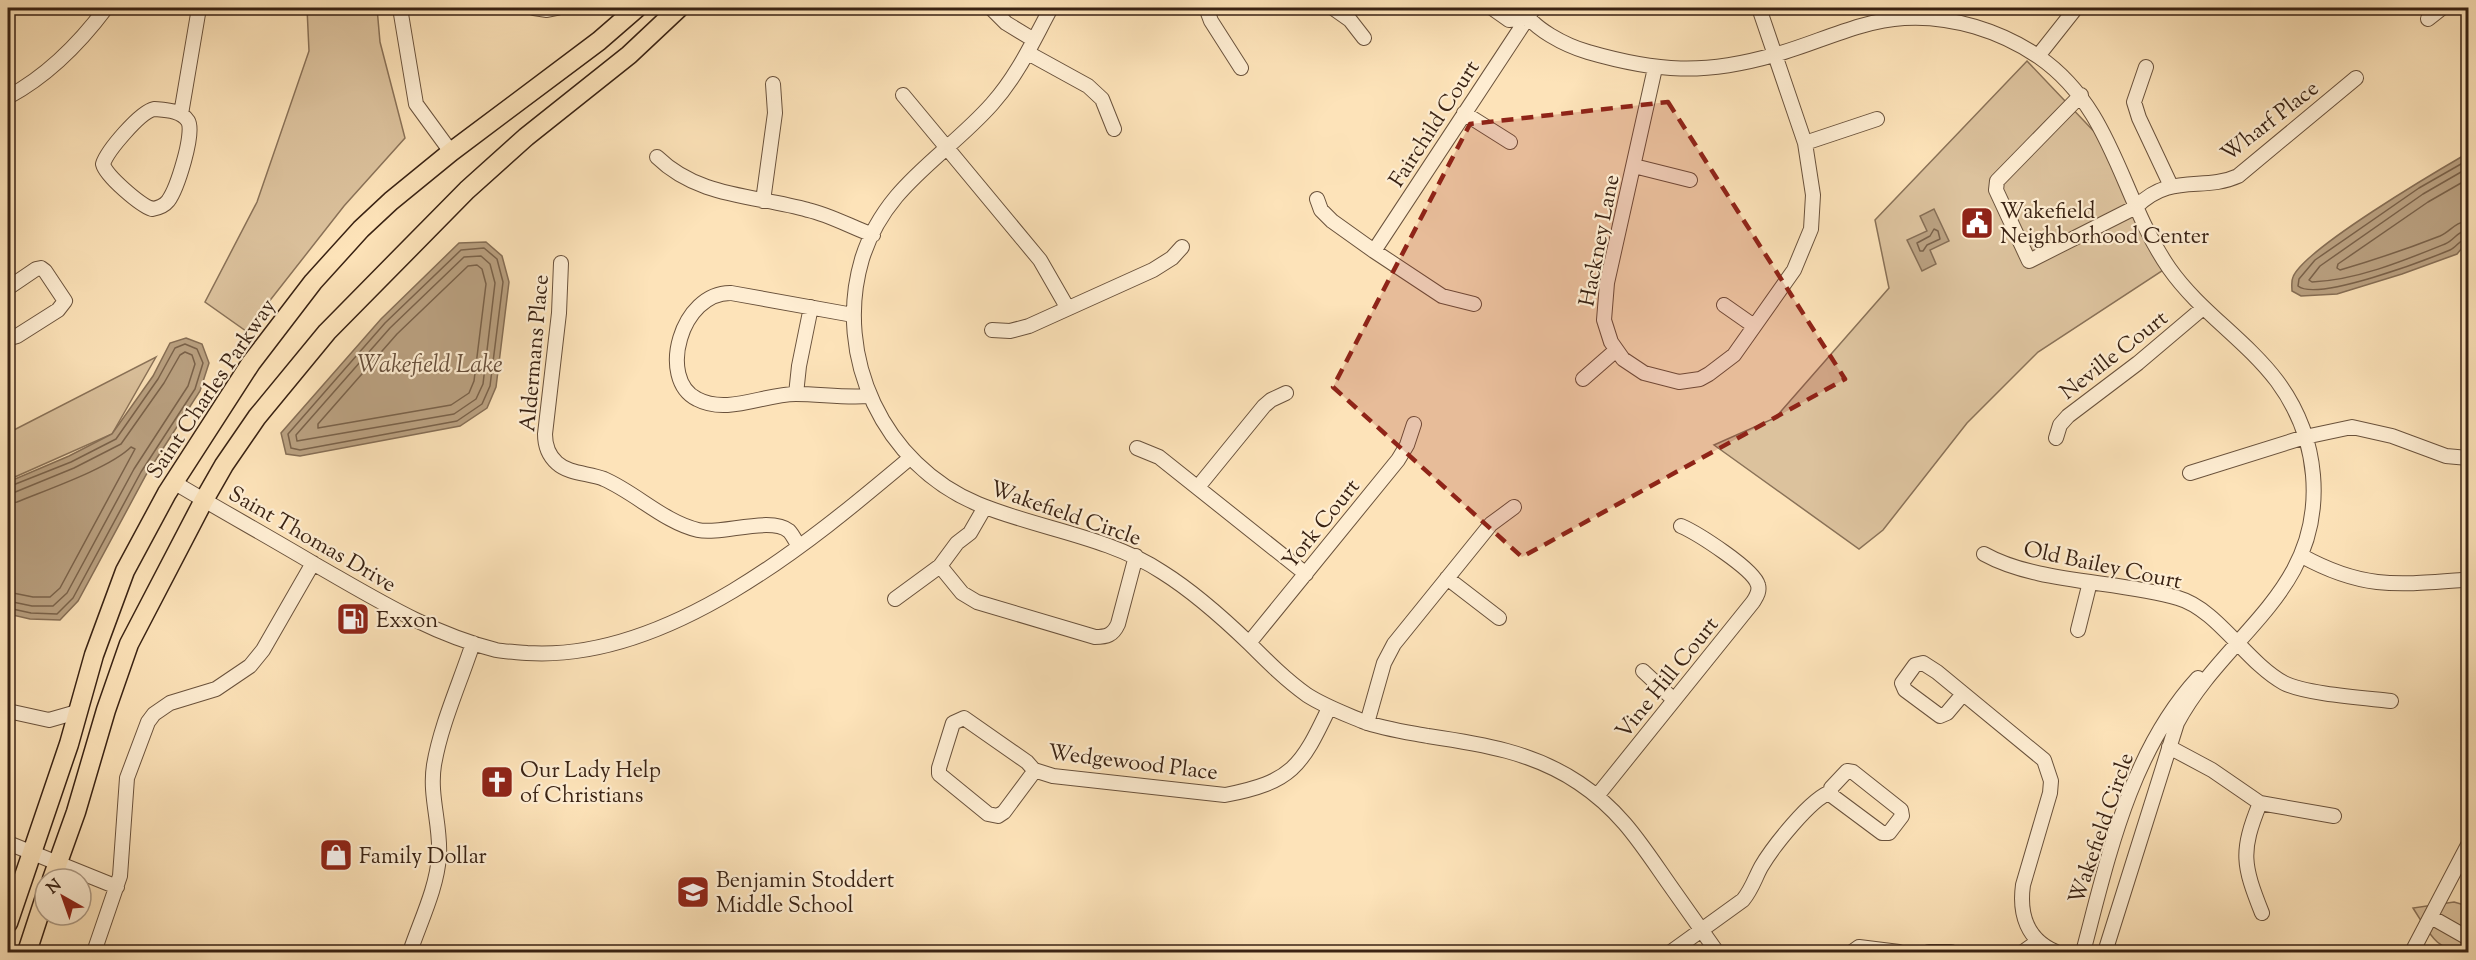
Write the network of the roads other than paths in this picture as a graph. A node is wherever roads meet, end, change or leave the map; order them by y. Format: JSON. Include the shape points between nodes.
{"nodes":[{"id":1,"x":105,"y":8,"type":"edge"},
{"id":2,"x":200,"y":8,"type":"edge"},
{"id":3,"x":400,"y":8,"type":"edge"},
{"id":4,"x":534,"y":8,"type":"edge"},
{"id":5,"x":557,"y":8,"type":"edge"},
{"id":6,"x":637,"y":8,"type":"edge"},
{"id":7,"x":679,"y":8,"type":"edge"},
{"id":8,"x":991,"y":8,"type":"edge"},
{"id":9,"x":1051,"y":8,"type":"edge"},
{"id":10,"x":1209,"y":8,"type":"edge"},
{"id":11,"x":1333,"y":8,"type":"edge"},
{"id":12,"x":1492,"y":8,"type":"edge"},
{"id":13,"x":1759,"y":8,"type":"edge"},
{"id":14,"x":2076,"y":8,"type":"edge"},
{"id":15,"x":2442,"y":8,"type":"edge"},
{"id":16,"x":1528,"y":11,"type":"edge"},
{"id":17,"x":1940,"y":14,"type":"edge"},
{"id":18,"x":2428,"y":19,"type":"dead end"},
{"id":19,"x":1364,"y":38,"type":"dead end"},
{"id":20,"x":1034,"y":40,"type":"junction"},
{"id":21,"x":1028,"y":53,"type":"junction"},
{"id":22,"x":1774,"y":55,"type":"junction"},
{"id":23,"x":2038,"y":56,"type":"junction"},
{"id":24,"x":2146,"y":67,"type":"dead end"},
{"id":25,"x":1241,"y":68,"type":"dead end"},
{"id":26,"x":1655,"y":68,"type":"junction"},
{"id":27,"x":2356,"y":78,"type":"dead end"},
{"id":28,"x":773,"y":84,"type":"dead end"},
{"id":29,"x":903,"y":95,"type":"dead end"},
{"id":30,"x":2081,"y":95,"type":"junction"},
{"id":31,"x":8,"y":97,"type":"edge"},
{"id":32,"x":1464,"y":113,"type":"junction"},
{"id":33,"x":181,"y":114,"type":"junction"},
{"id":34,"x":1877,"y":119,"type":"dead end"},
{"id":35,"x":1114,"y":129,"type":"dead end"},
{"id":36,"x":1510,"y":142,"type":"dead end"},
{"id":37,"x":1805,"y":143,"type":"junction"},
{"id":38,"x":945,"y":146,"type":"junction"},
{"id":39,"x":451,"y":152,"type":"junction"},
{"id":40,"x":657,"y":157,"type":"dead end"},
{"id":41,"x":1634,"y":166,"type":"junction"},
{"id":42,"x":1690,"y":180,"type":"dead end"},
{"id":43,"x":2171,"y":186,"type":"junction"},
{"id":44,"x":1317,"y":199,"type":"dead end"},
{"id":45,"x":763,"y":201,"type":"junction"},
{"id":46,"x":2136,"y":207,"type":"junction"},
{"id":47,"x":873,"y":235,"type":"junction"},
{"id":48,"x":1182,"y":247,"type":"dead end"},
{"id":49,"x":1374,"y":251,"type":"junction"},
{"id":50,"x":561,"y":263,"type":"dead end"},
{"id":51,"x":8,"y":288,"type":"edge"},
{"id":52,"x":1474,"y":304,"type":"dead end"},
{"id":53,"x":1724,"y":305,"type":"dead end"},
{"id":54,"x":810,"y":307,"type":"junction"},
{"id":55,"x":1067,"y":307,"type":"junction"},
{"id":56,"x":2203,"y":308,"type":"junction"},
{"id":57,"x":853,"y":315,"type":"junction"},
{"id":58,"x":1754,"y":326,"type":"junction"},
{"id":59,"x":992,"y":330,"type":"dead end"},
{"id":60,"x":8,"y":336,"type":"edge"},
{"id":61,"x":1615,"y":351,"type":"junction"},
{"id":62,"x":1583,"y":379,"type":"dead end"},
{"id":63,"x":1286,"y":393,"type":"dead end"},
{"id":64,"x":796,"y":394,"type":"junction"},
{"id":65,"x":869,"y":396,"type":"junction"},
{"id":66,"x":1414,"y":424,"type":"dead end"},
{"id":67,"x":2305,"y":437,"type":"junction"},
{"id":68,"x":2056,"y":438,"type":"dead end"},
{"id":69,"x":1137,"y":448,"type":"dead end"},
{"id":70,"x":910,"y":458,"type":"junction"},
{"id":71,"x":2469,"y":458,"type":"edge"},
{"id":72,"x":2190,"y":472,"type":"dead end"},
{"id":73,"x":175,"y":483,"type":"junction"},
{"id":74,"x":1198,"y":487,"type":"junction"},
{"id":75,"x":204,"y":500,"type":"junction"},
{"id":76,"x":980,"y":505,"type":"junction"},
{"id":77,"x":1514,"y":507,"type":"dead end"},
{"id":78,"x":1681,"y":526,"type":"dead end"},
{"id":79,"x":799,"y":547,"type":"junction"},
{"id":80,"x":1984,"y":554,"type":"dead end"},
{"id":81,"x":1136,"y":556,"type":"junction"},
{"id":82,"x":2302,"y":556,"type":"junction"},
{"id":83,"x":314,"y":563,"type":"junction"},
{"id":84,"x":940,"y":566,"type":"junction"},
{"id":85,"x":1306,"y":574,"type":"junction"},
{"id":86,"x":1447,"y":578,"type":"junction"},
{"id":87,"x":2462,"y":580,"type":"dead end"},
{"id":88,"x":2090,"y":582,"type":"junction"},
{"id":89,"x":895,"y":599,"type":"dead end"},
{"id":90,"x":1499,"y":618,"type":"dead end"},
{"id":91,"x":2078,"y":630,"type":"dead end"},
{"id":92,"x":473,"y":643,"type":"junction"},
{"id":93,"x":1249,"y":643,"type":"junction"},
{"id":94,"x":2238,"y":643,"type":"junction"},
{"id":95,"x":1643,"y":671,"type":"dead end"},
{"id":96,"x":1963,"y":694,"type":"dead end"},
{"id":97,"x":1674,"y":700,"type":"junction"},
{"id":98,"x":2391,"y":701,"type":"dead end"},
{"id":99,"x":1329,"y":708,"type":"junction"},
{"id":100,"x":8,"y":711,"type":"edge"},
{"id":101,"x":77,"y":712,"type":"junction"},
{"id":102,"x":1367,"y":723,"type":"junction"},
{"id":103,"x":2169,"y":747,"type":"junction"},
{"id":104,"x":1034,"y":770,"type":"junction"},
{"id":105,"x":1831,"y":792,"type":"junction"},
{"id":106,"x":1597,"y":796,"type":"junction"},
{"id":107,"x":2260,"y":803,"type":"junction"},
{"id":108,"x":2334,"y":816,"type":"dead end"},
{"id":109,"x":8,"y":843,"type":"edge"},
{"id":110,"x":2469,"y":845,"type":"edge"},
{"id":111,"x":33,"y":853,"type":"junction"},
{"id":112,"x":49,"y":867,"type":"edge"},
{"id":113,"x":55,"y":867,"type":"edge"},
{"id":114,"x":93,"y":880,"type":"edge"},
{"id":115,"x":117,"y":886,"type":"junction"},
{"id":116,"x":2262,"y":913,"type":"dead end"},
{"id":117,"x":2431,"y":917,"type":"junction"},
{"id":118,"x":8,"y":923,"type":"edge"},
{"id":119,"x":35,"y":927,"type":"edge"},
{"id":120,"x":1702,"y":931,"type":"junction"},
{"id":121,"x":2469,"y":938,"type":"edge"},
{"id":122,"x":2037,"y":942,"type":"junction"},
{"id":123,"x":27,"y":952,"type":"edge"},
{"id":124,"x":94,"y":952,"type":"edge"},
{"id":125,"x":410,"y":952,"type":"edge"},
{"id":126,"x":1671,"y":952,"type":"edge"},
{"id":127,"x":1717,"y":952,"type":"edge"},
{"id":128,"x":1852,"y":952,"type":"edge"},
{"id":129,"x":1899,"y":952,"type":"edge"},
{"id":130,"x":1929,"y":952,"type":"edge"},
{"id":131,"x":1951,"y":952,"type":"edge"},
{"id":132,"x":2023,"y":952,"type":"edge"},
{"id":133,"x":2056,"y":952,"type":"edge"},
{"id":134,"x":2083,"y":952,"type":"edge"},
{"id":135,"x":2105,"y":952,"type":"edge"},
{"id":136,"x":2412,"y":952,"type":"edge"}],
"edges":[{"from":1,"to":31,"type":"street","via":[[63,56]]},
{"from":2,"to":33,"type":"street"},
{"from":3,"to":39,"type":"street","via":[[416,104]]},
{"from":4,"to":5,"type":"street"},
{"from":6,"to":39,"type":"main road","name":"Saint Charles Parkway"},
{"from":7,"to":75,"type":"main road","via":[[629,55],[467,190],[327,332],[257,417]]},
{"from":8,"to":20,"type":"street","via":[[1006,23]]},
{"from":9,"to":20,"type":"street","name":"Wakefield Circle"},
{"from":10,"to":25,"type":"street","via":[[1212,21]]},
{"from":11,"to":19,"type":"street","via":[[1350,20]]},
{"from":12,"to":16,"type":"street","name":"Wakefield Circle","via":[[1509,20]]},
{"from":13,"to":22,"type":"street"},
{"from":14,"to":23,"type":"street"},
{"from":15,"to":18,"type":"street"},
{"from":16,"to":26,"type":"street","name":"Wakefield Circle","via":[[1570,47]]},
{"from":16,"to":32,"type":"street","name":"Fairchild Court"},
{"from":17,"to":22,"type":"street","name":"Wakefield Circle","via":[[1873,22]]},
{"from":17,"to":23,"type":"street","name":"Wakefield Circle","via":[[1996,34]]},
{"from":20,"to":21,"type":"street","name":"Wakefield Circle"},
{"from":21,"to":35,"type":"street","via":[[1088,86],[1102,99]]},
{"from":21,"to":38,"type":"street","name":"Wakefield Circle","via":[[989,107]]},
{"from":22,"to":26,"type":"street","name":"Wakefield Circle","via":[[1708,70]]},
{"from":22,"to":37,"type":"street"},
{"from":23,"to":30,"type":"street","name":"Wakefield Circle"},
{"from":24,"to":43,"type":"street","via":[[2134,102]]},
{"from":26,"to":41,"type":"street","name":"Hackney Lane"},
{"from":27,"to":43,"type":"street","name":"Wharf Place","via":[[2238,176]]},
{"from":28,"to":45,"type":"street","via":[[775,112]]},
{"from":29,"to":38,"type":"street"},
{"from":30,"to":46,"type":"street","name":"Wakefield Circle","via":[[2101,128]]},
{"from":30,"to":46,"type":"street","name":"Wharf Place","via":[[1997,181],[1996,190],[2029,261]]},
{"from":32,"to":36,"type":"street"},
{"from":32,"to":49,"type":"street","name":"Fairchild Court"},
{"from":33,"to":33,"type":"street","via":[[191,132],[172,194],[164,205],[148,208],[105,171],[103,160],[145,112],[154,109]]},
{"from":34,"to":37,"type":"street"},
{"from":37,"to":58,"type":"street","via":[[1812,177],[1810,229],[1794,270]]},
{"from":38,"to":47,"type":"street","name":"Wakefield Circle","via":[[898,192]]},
{"from":38,"to":55,"type":"street","via":[[1040,260]]},
{"from":39,"to":73,"type":"main road","name":"Saint Charles Parkway","via":[[376,215],[313,282],[251,363]]},
{"from":40,"to":45,"type":"street","via":[[670,170],[695,182],[735,197]]},
{"from":41,"to":42,"type":"street"},
{"from":41,"to":61,"type":"street","name":"Hackney Lane","via":[[1604,296],[1604,320]]},
{"from":43,"to":46,"type":"street","name":"Wharf Place","via":[[2146,197]]},
{"from":44,"to":49,"type":"street","via":[[1332,221]]},
{"from":45,"to":47,"type":"street","via":[[806,209]]},
{"from":46,"to":56,"type":"street","name":"Wakefield Circle","via":[[2168,267]]},
{"from":47,"to":57,"type":"street","name":"Wakefield Circle","via":[[862,258]]},
{"from":48,"to":55,"type":"street","via":[[1153,270]]},
{"from":49,"to":52,"type":"street","via":[[1442,296]]},
{"from":50,"to":79,"type":"street","name":"Aldermans Place","via":[[545,434],[553,459],[569,470],[616,485],[690,527],[706,531],[775,526],[790,533]]},
{"from":51,"to":60,"type":"street","via":[[41,268],[65,301],[58,310],[17,336]]},
{"from":53,"to":58,"type":"street"},
{"from":54,"to":57,"type":"street"},
{"from":54,"to":64,"type":"street"},
{"from":54,"to":64,"type":"street","via":[[731,293],[717,295],[689,316],[678,355],[683,387],[692,397],[706,403],[725,405]]},
{"from":55,"to":59,"type":"street","via":[[1018,330]]},
{"from":56,"to":67,"type":"street","name":"Wakefield Circle","via":[[2274,377]]},
{"from":56,"to":68,"type":"street","name":"Neville Court","via":[[2068,416]]},
{"from":57,"to":65,"type":"street","name":"Wakefield Circle","via":[[857,354]]},
{"from":58,"to":61,"type":"street","via":[[1726,362],[1687,382],[1644,373]]},
{"from":61,"to":62,"type":"street"},
{"from":63,"to":74,"type":"street","via":[[1271,399],[1254,416]]},
{"from":64,"to":65,"type":"street"},
{"from":65,"to":70,"type":"street","name":"Wakefield Circle"},
{"from":66,"to":85,"type":"street","name":"York Court","via":[[1398,460]]},
{"from":67,"to":71,"type":"street","via":[[2362,428],[2446,456]]},
{"from":67,"to":72,"type":"street"},
{"from":67,"to":82,"type":"street","name":"Wakefield Circle","via":[[2314,496]]},
{"from":69,"to":74,"type":"street","via":[[1159,457]]},
{"from":70,"to":76,"type":"street","name":"Wakefield Circle"},
{"from":70,"to":79,"type":"street","name":"Saint Thomas Drive"},
{"from":73,"to":75,"type":"street","name":"Saint Thomas Drive"},
{"from":73,"to":101,"type":"main road","name":"Saint Charles Parkway","via":[[125,571]]},
{"from":74,"to":85,"type":"street"},
{"from":75,"to":83,"type":"street","name":"Saint Thomas Drive"},
{"from":75,"to":113,"type":"main road","via":[[129,644]]},
{"from":76,"to":81,"type":"street","name":"Wakefield Circle"},
{"from":76,"to":84,"type":"street","via":[[960,530],[957,543]]},
{"from":77,"to":86,"type":"street","via":[[1491,524]]},
{"from":78,"to":97,"type":"street","name":"Vine Hill Court","via":[[1703,537],[1757,581],[1759,591]]},
{"from":79,"to":92,"type":"street","name":"Saint Thomas Drive","via":[[661,628],[615,643],[572,653],[546,654],[498,651]]},
{"from":80,"to":88,"type":"street","name":"Old Bailey Court","via":[[2014,567]]},
{"from":81,"to":84,"type":"street","via":[[1118,624],[1114,632],[1104,637],[977,602],[962,593]]},
{"from":81,"to":93,"type":"street","name":"Wakefield Circle","via":[[1187,589]]},
{"from":82,"to":87,"type":"street","via":[[2343,574],[2379,583]]},
{"from":82,"to":94,"type":"street","name":"Wakefield Circle","via":[[2290,580]]},
{"from":83,"to":92,"type":"street","name":"Saint Thomas Drive","via":[[435,630]]},
{"from":83,"to":115,"type":"street","via":[[250,666],[224,685],[170,703],[150,719],[127,778]]},
{"from":84,"to":89,"type":"street"},
{"from":85,"to":93,"type":"street","name":"York Court"},
{"from":86,"to":90,"type":"street"},
{"from":86,"to":102,"type":"street","via":[[1404,629],[1388,655]]},
{"from":88,"to":91,"type":"street"},
{"from":88,"to":94,"type":"street","name":"Old Bailey Court","via":[[2180,598]]},
{"from":92,"to":125,"type":"street","via":[[434,765],[439,855]]},
{"from":93,"to":99,"type":"street","name":"Wakefield Circle","via":[[1293,684]]},
{"from":94,"to":98,"type":"street","name":"Old Bailey Court","via":[[2285,684]]},
{"from":94,"to":103,"type":"street","name":"Wakefield Circle","via":[[2186,708]]},
{"from":94,"to":134,"type":"street","name":"Wakefield Circle","via":[[2223,652],[2189,688],[2151,744],[2127,802]]},
{"from":95,"to":97,"type":"street"},
{"from":96,"to":122,"type":"street","via":[[2040,755],[2048,770],[2050,793],[2021,900],[2028,928]]},
{"from":97,"to":106,"type":"street","name":"Vine Hill Court"},
{"from":99,"to":102,"type":"street","name":"Wakefield Circle"},
{"from":99,"to":104,"type":"street","name":"Wedgewood Place","via":[[1298,765],[1265,785],[1225,795],[1062,777]]},
{"from":100,"to":101,"type":"street","via":[[49,720]]},
{"from":101,"to":111,"type":"main road","name":"Saint Charles Parkway"},
{"from":102,"to":106,"type":"street","name":"Wakefield Circle","via":[[1522,754],[1563,772]]},
{"from":103,"to":107,"type":"street"},
{"from":103,"to":135,"type":"street","name":"Wakefield Circle"},
{"from":104,"to":104,"type":"street","name":"Wedgewood Place","via":[[1004,812],[996,817],[939,774],[953,723],[964,718]]},
{"from":105,"to":105,"type":"street","via":[[1844,772],[1851,771],[1899,808],[1902,815],[1889,833],[1882,833]]},
{"from":105,"to":120,"type":"street","via":[[1815,801],[1800,817],[1762,866],[1743,900]]},
{"from":106,"to":120,"type":"street","name":"Wakefield Circle","via":[[1630,826]]},
{"from":107,"to":108,"type":"street"},
{"from":107,"to":116,"type":"street","via":[[2245,855],[2248,876]]},
{"from":109,"to":111,"type":"street"},
{"from":110,"to":117,"type":"street"},
{"from":111,"to":112,"type":"street"},
{"from":111,"to":118,"type":"main road","name":"Saint Charles Parkway"},
{"from":114,"to":115,"type":"street"},
{"from":115,"to":124,"type":"street"},
{"from":117,"to":121,"type":"street"},
{"from":117,"to":136,"type":"street"},
{"from":119,"to":123,"type":"main road"},
{"from":120,"to":126,"type":"street"},
{"from":120,"to":127,"type":"street","name":"Wakefield Circle"},
{"from":122,"to":132,"type":"street"},
{"from":122,"to":133,"type":"street"},
{"from":128,"to":129,"type":"street","via":[[1859,947]]},
{"from":130,"to":131,"type":"street"}]}
